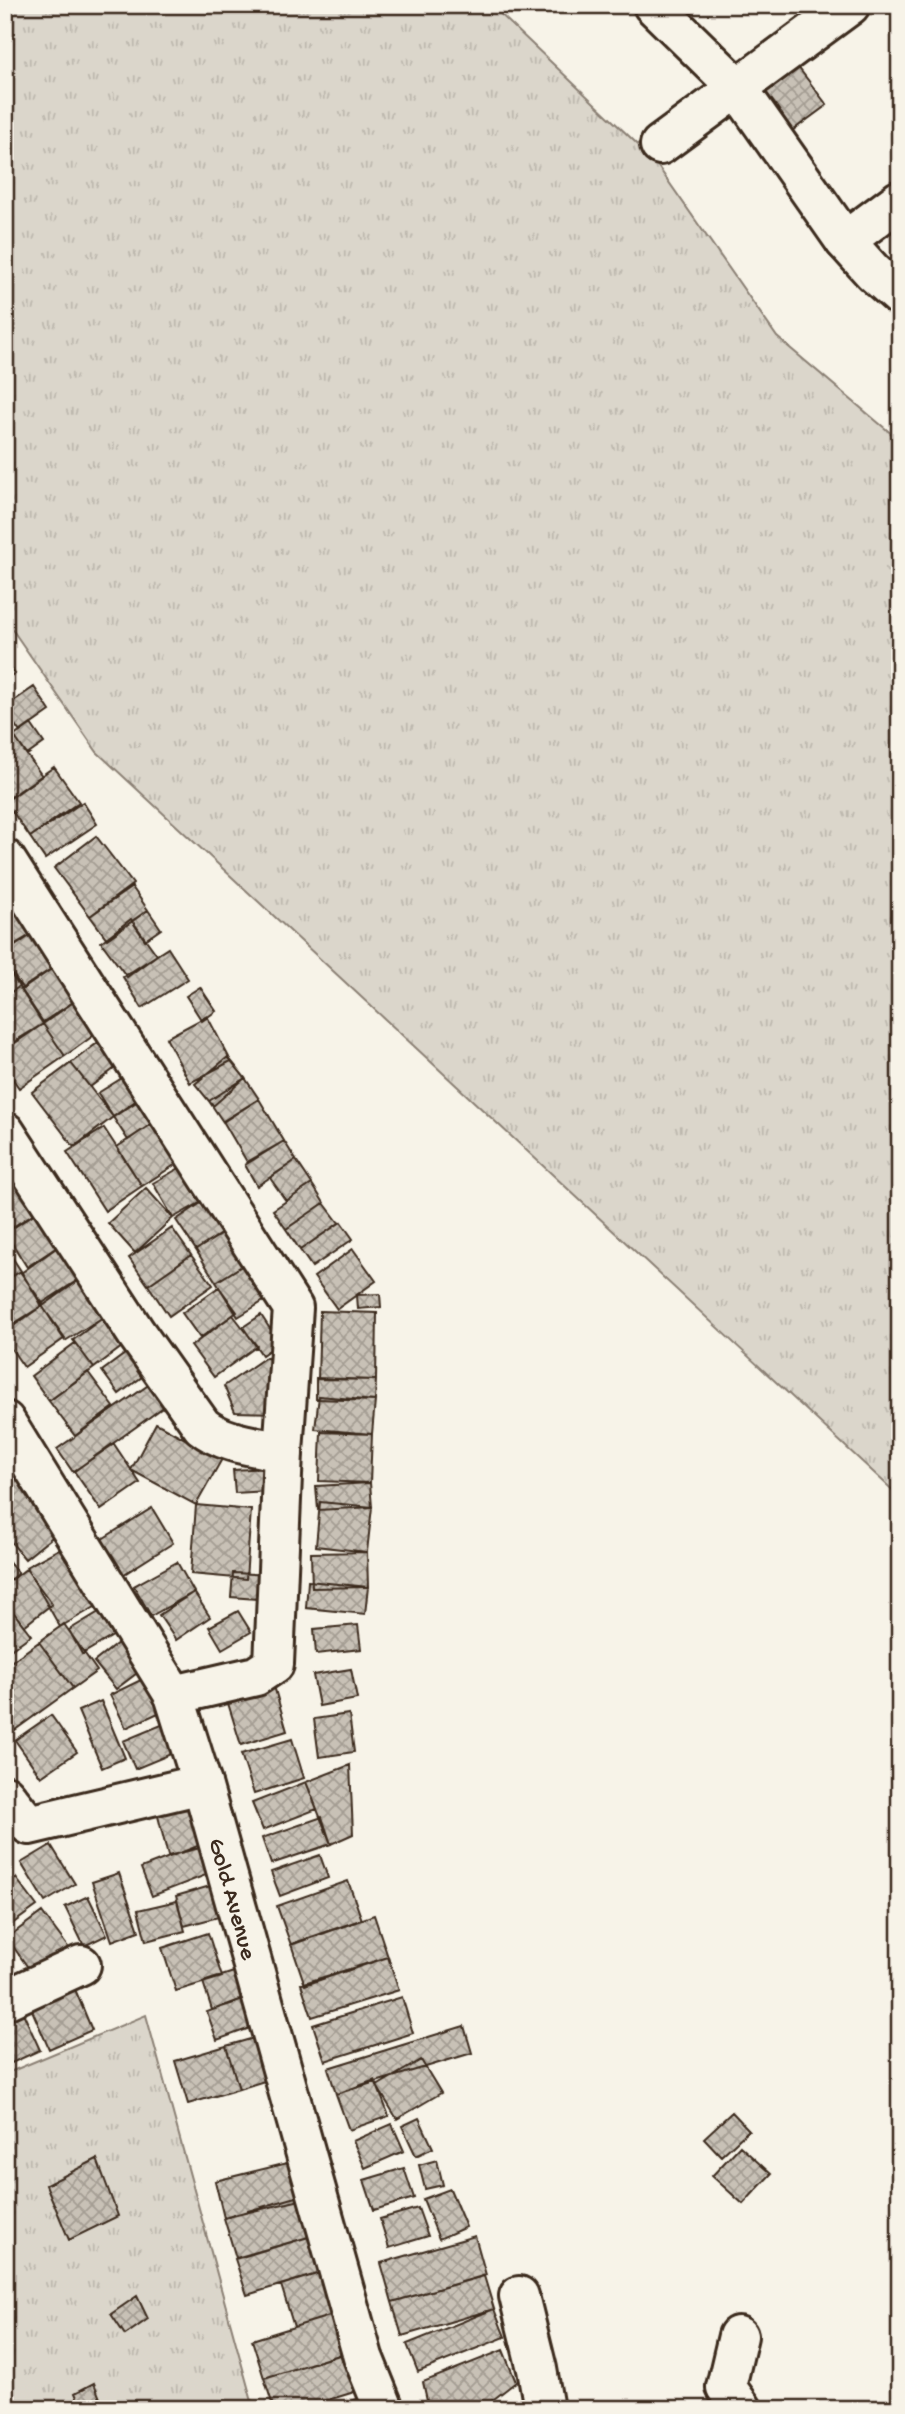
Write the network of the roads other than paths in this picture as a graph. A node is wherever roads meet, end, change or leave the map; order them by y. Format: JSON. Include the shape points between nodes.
{"nodes":[{"id":1,"x":653,"y":5,"type":"edge"},
{"id":2,"x":850,"y":5,"type":"edge"},
{"id":3,"x":737,"y":88,"type":"junction"},
{"id":4,"x":660,"y":145,"type":"dead end"},
{"id":5,"x":900,"y":200,"type":"edge"},
{"id":6,"x":845,"y":240,"type":"junction"},
{"id":7,"x":900,"y":296,"type":"edge"},
{"id":8,"x":5,"y":859,"type":"edge"},
{"id":9,"x":5,"y":1132,"type":"edge"},
{"id":10,"x":5,"y":1421,"type":"edge"},
{"id":11,"x":283,"y":1452,"type":"junction"},
{"id":12,"x":174,"y":1695,"type":"junction"},
{"id":13,"x":202,"y":1784,"type":"junction"},
{"id":14,"x":5,"y":1795,"type":"edge"},
{"id":15,"x":81,"y":1965,"type":"dead end"},
{"id":16,"x":5,"y":2000,"type":"edge"},
{"id":17,"x":519,"y":2296,"type":"dead end"},
{"id":18,"x":738,"y":2336,"type":"dead end"},
{"id":19,"x":384,"y":2409,"type":"edge"},
{"id":20,"x":544,"y":2409,"type":"edge"},
{"id":21,"x":742,"y":2409,"type":"edge"}],
"edges":[{"from":1,"to":3,"type":"street"},
{"from":2,"to":3,"type":"street"},
{"from":3,"to":4,"type":"street"},
{"from":3,"to":6,"type":"street"},
{"from":5,"to":6,"type":"street"},
{"from":6,"to":7,"type":"street"},
{"from":8,"to":11,"type":"street","via":[[293,1308]]},
{"from":9,"to":11,"type":"street","via":[[202,1426],[225,1440]]},
{"from":10,"to":12,"type":"street","name":"Gold Avenue"},
{"from":11,"to":12,"type":"street","via":[[274,1664],[256,1676]]},
{"from":12,"to":13,"type":"street","name":"Gold Avenue"},
{"from":13,"to":14,"type":"street","via":[[29,1825]]},
{"from":13,"to":19,"type":"street","name":"Gold Avenue","via":[[363,2357]]},
{"from":15,"to":16,"type":"street"},
{"from":17,"to":20,"type":"street"},
{"from":18,"to":21,"type":"street","via":[[726,2387]]}]}
